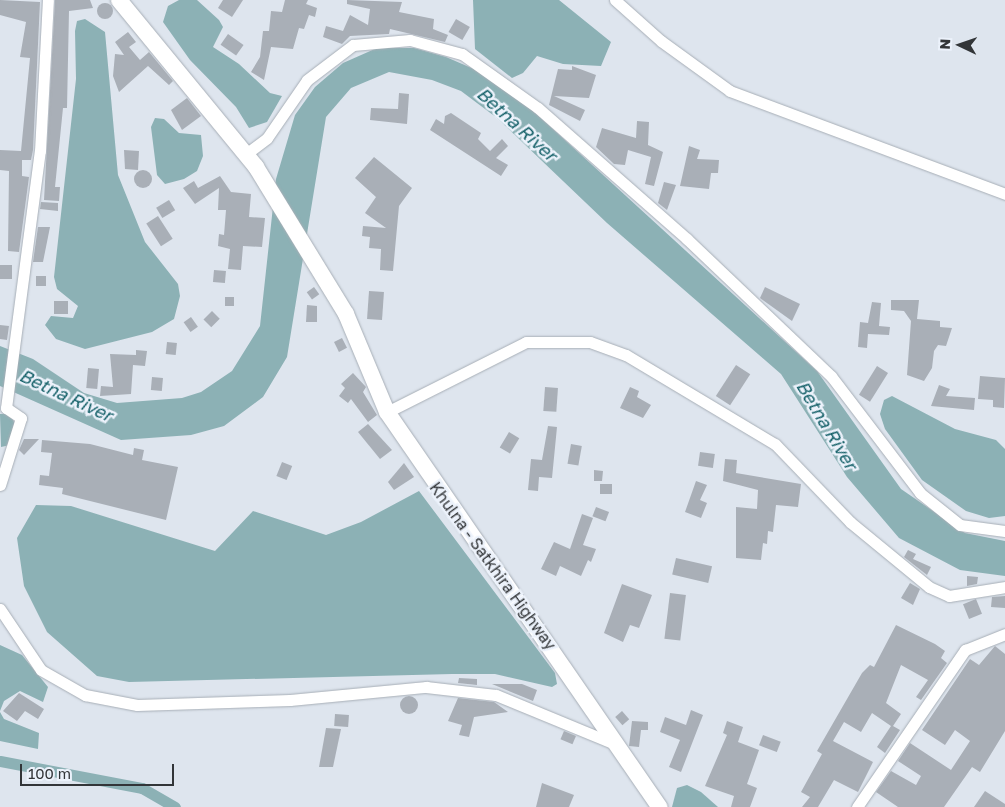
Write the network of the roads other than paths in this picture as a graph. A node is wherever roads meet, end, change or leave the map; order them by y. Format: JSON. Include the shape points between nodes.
{"nodes":[{"id":1,"x":48,"y":0,"type":"edge"},
{"id":2,"x":119,"y":0,"type":"edge"},
{"id":3,"x":615,"y":0,"type":"edge"},
{"id":4,"x":251,"y":161,"type":"junction"},
{"id":5,"x":1005,"y":194,"type":"edge"},
{"id":6,"x":387,"y":412,"type":"junction"},
{"id":7,"x":0,"y":485,"type":"edge"},
{"id":8,"x":1005,"y":531,"type":"edge"},
{"id":9,"x":1005,"y":587,"type":"edge"},
{"id":10,"x":0,"y":609,"type":"edge"},
{"id":11,"x":1005,"y":634,"type":"edge"},
{"id":12,"x":618,"y":746,"type":"junction"},
{"id":13,"x":659,"y":807,"type":"edge"},
{"id":14,"x":857,"y":807,"type":"edge"}],
"edges":[{"from":1,"to":7,"type":"street","via":[[40,151],[6,408],[21,418]]},
{"from":2,"to":4,"type":"highway","name":"Khulna - Satkhira Highway"},
{"from":3,"to":5,"type":"street","via":[[661,41],[730,91]]},
{"from":4,"to":6,"type":"highway","name":"Khulna - Satkhira Highway","via":[[346,314]]},
{"from":4,"to":8,"type":"street","via":[[307,80],[353,45],[410,40],[462,54],[538,108],[687,239],[831,376],[920,493],[960,525]]},
{"from":6,"to":9,"type":"street","via":[[526,342],[590,342],[626,355],[775,444],[850,522],[929,587],[950,596]]},
{"from":6,"to":12,"type":"highway","name":"Khulna - Satkhira Highway"},
{"from":10,"to":12,"type":"street","via":[[42,670],[86,694],[137,705],[290,700],[426,687],[496,695]]},
{"from":11,"to":14,"type":"street","via":[[965,650]]},
{"from":12,"to":13,"type":"highway","name":"Khulna - Satkhira Highway"}]}
